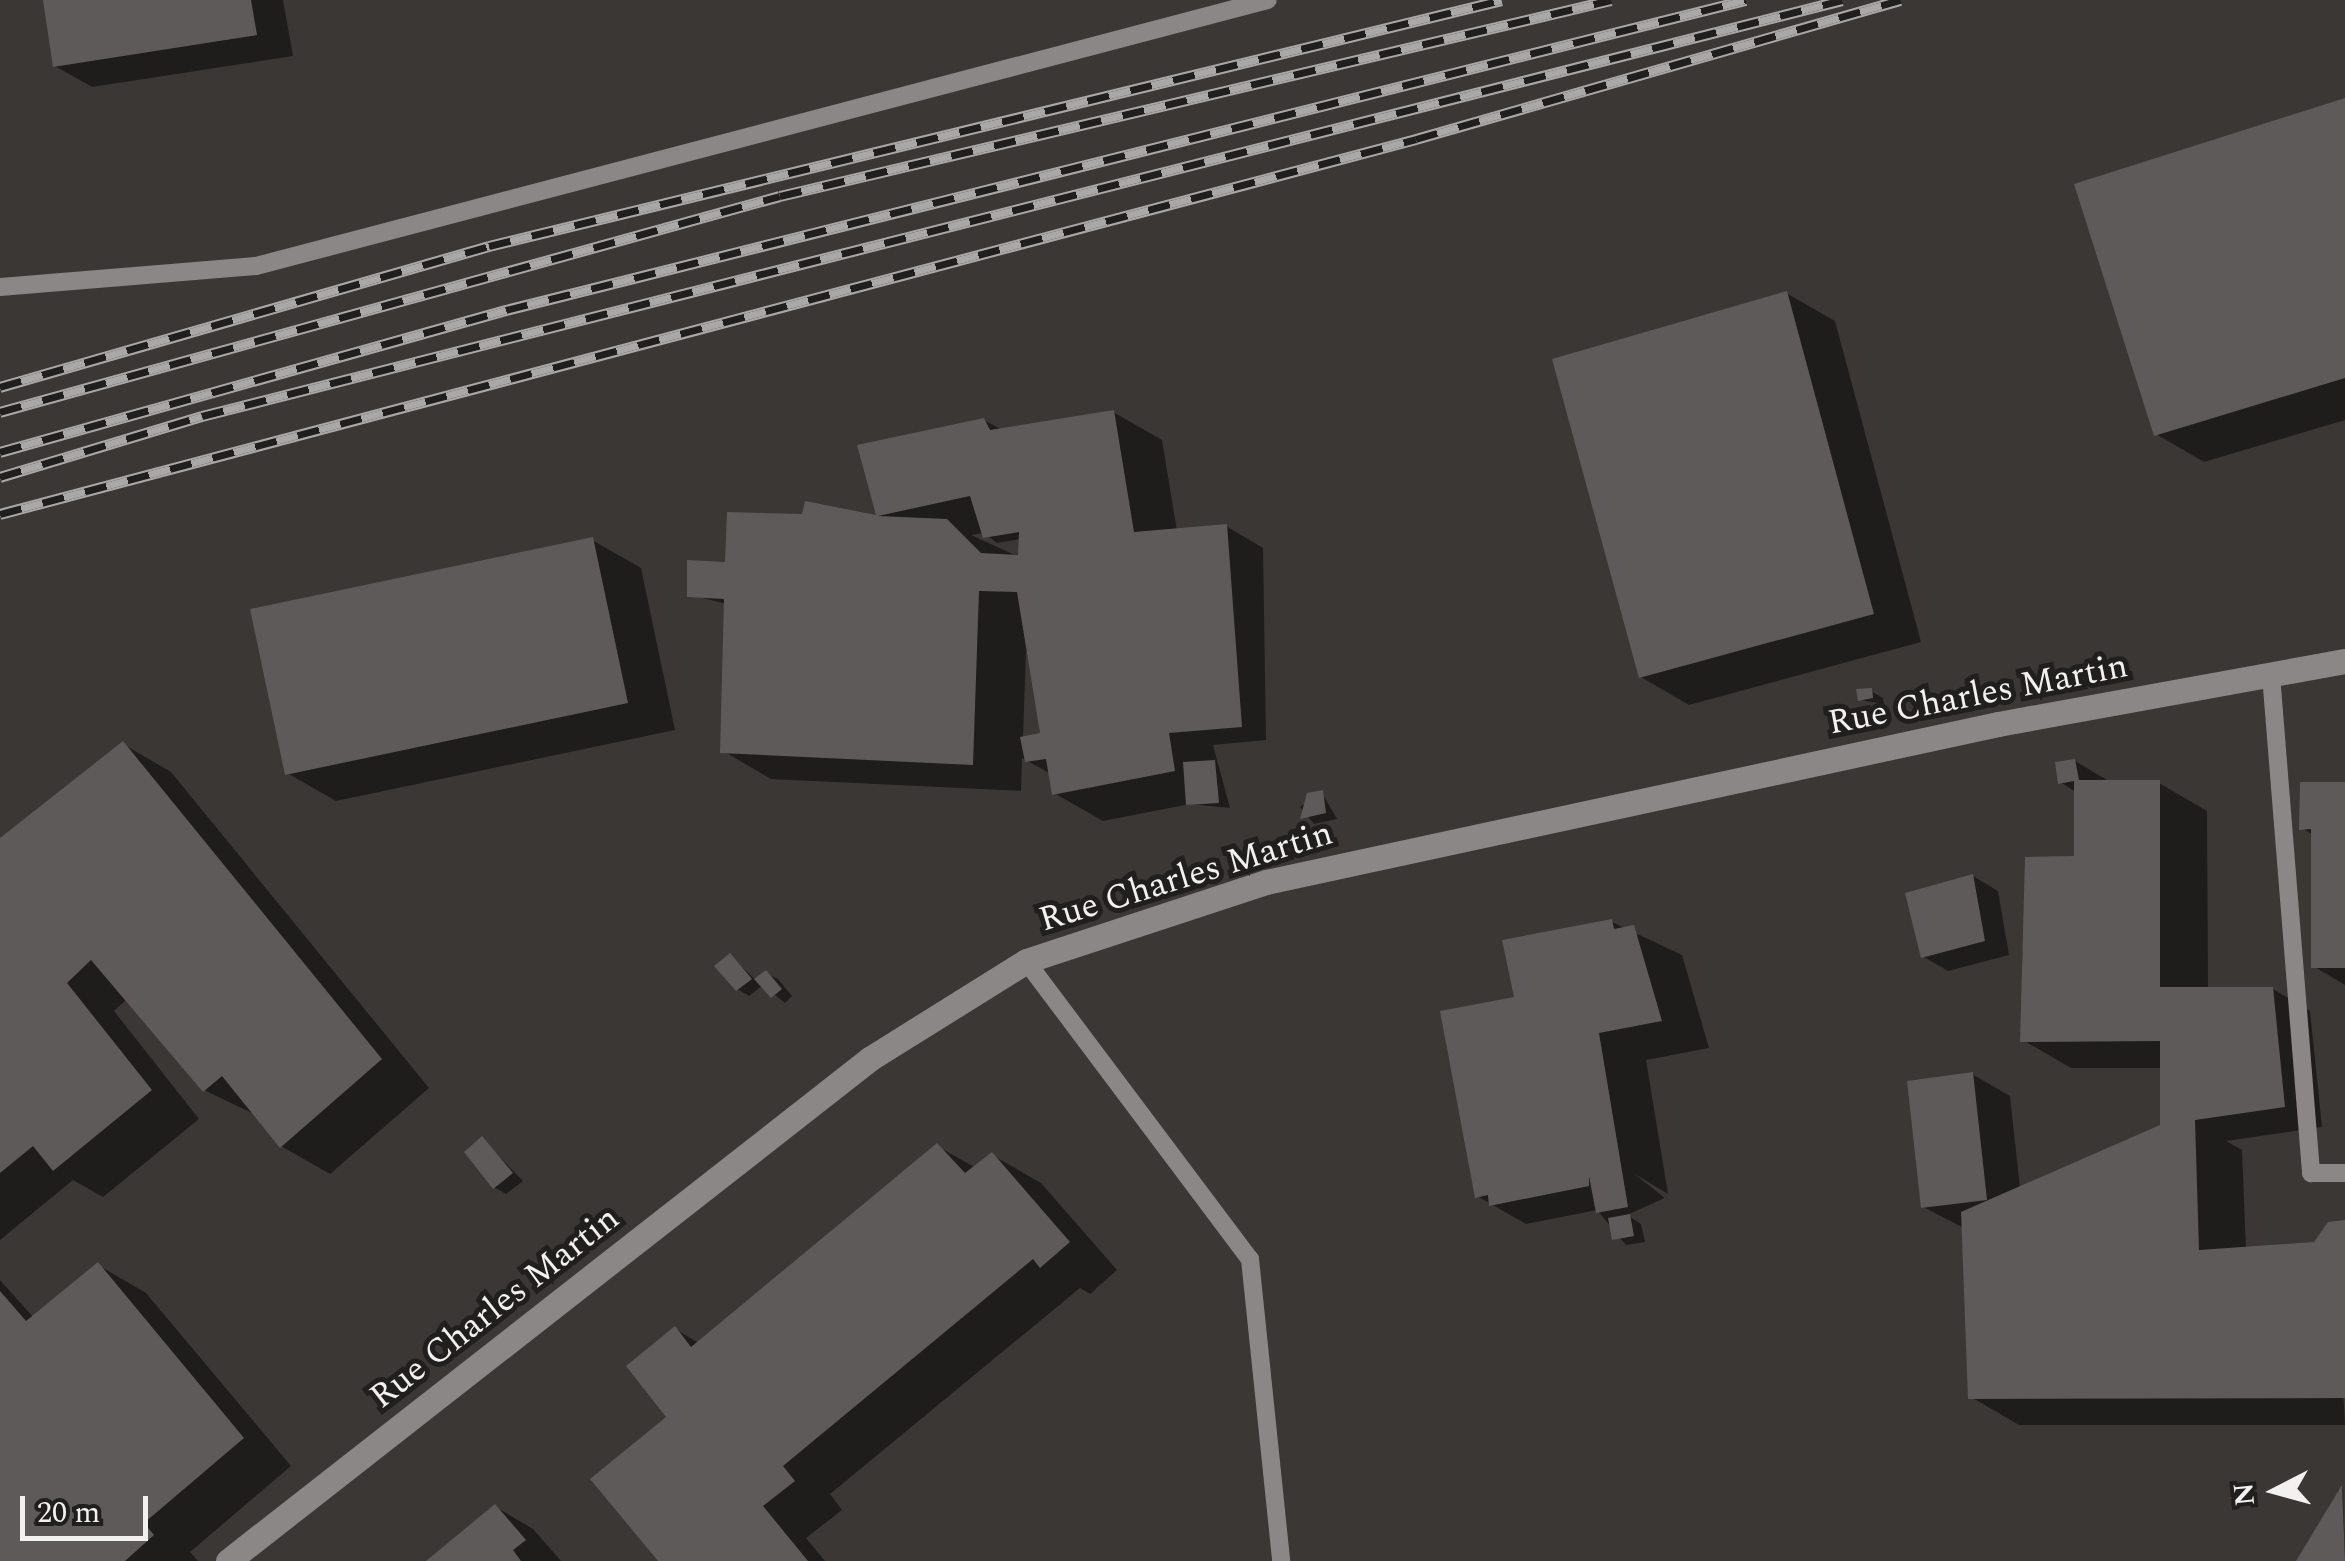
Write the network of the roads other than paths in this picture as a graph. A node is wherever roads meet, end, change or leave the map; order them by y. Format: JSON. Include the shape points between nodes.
{"nodes":[{"id":1,"x":1268,"y":0,"type":"edge"},
{"id":2,"x":0,"y":287,"type":"edge"},
{"id":3,"x":2345,"y":661,"type":"edge"},
{"id":4,"x":2271,"y":675,"type":"junction"},
{"id":5,"x":1026,"y":961,"type":"junction"},
{"id":6,"x":2345,"y":1173,"type":"edge"},
{"id":7,"x":228,"y":1561,"type":"edge"},
{"id":8,"x":1281,"y":1561,"type":"edge"}],
"edges":[{"from":1,"to":2,"type":"lane","via":[[256,266]]},
{"from":3,"to":4,"type":"street","name":"Rue Charles Martin"},
{"from":4,"to":5,"type":"street","name":"Rue Charles Martin","via":[[1266,882]]},
{"from":4,"to":6,"type":"lane","via":[[2310,1173]]},
{"from":5,"to":7,"type":"street","name":"Rue Charles Martin","via":[[871,1058]]},
{"from":5,"to":8,"type":"lane","via":[[1250,1260]]}]}
